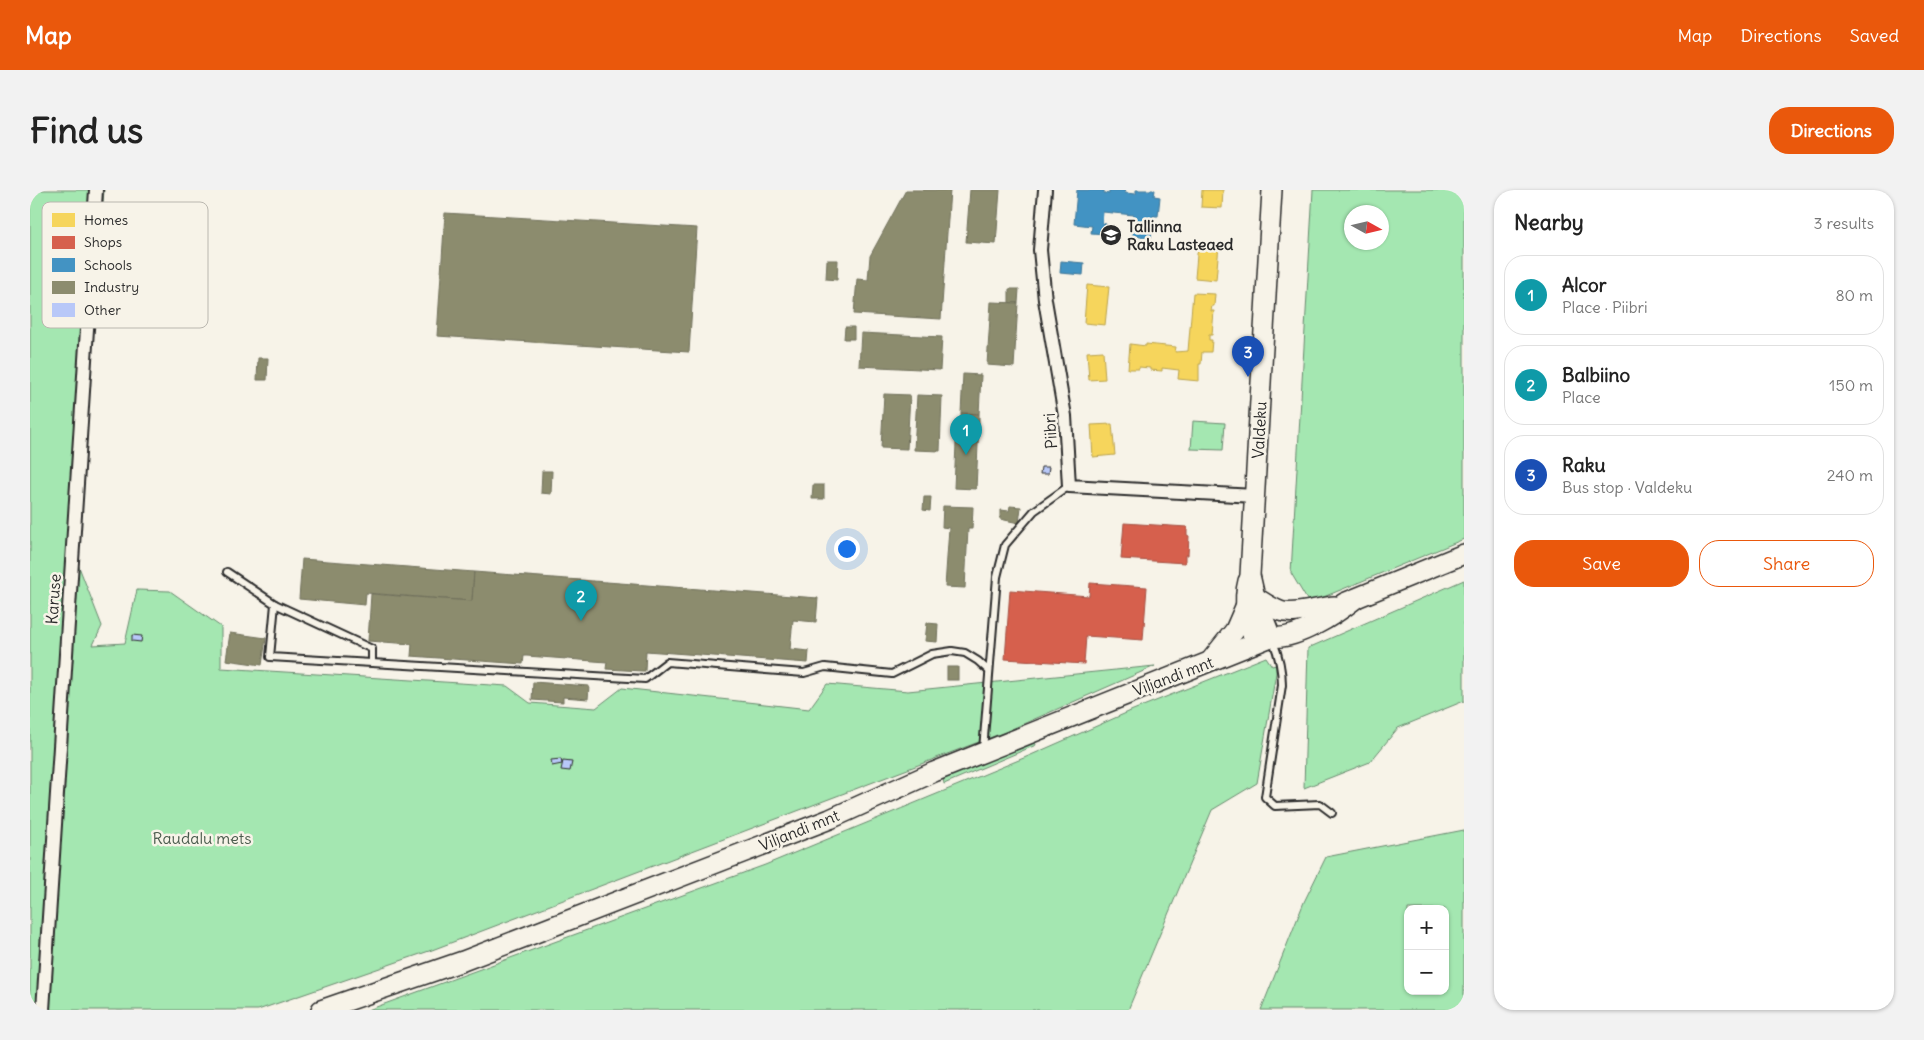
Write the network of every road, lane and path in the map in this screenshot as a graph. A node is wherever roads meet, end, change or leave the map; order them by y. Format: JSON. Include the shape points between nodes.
{"nodes":[{"id":1,"x":1045,"y":190,"type":"edge"},
{"id":2,"x":1272,"y":190,"type":"edge"},
{"id":3,"x":87,"y":328,"type":"edge"},
{"id":4,"x":1069,"y":486,"type":"junction"},
{"id":5,"x":1255,"y":496,"type":"junction"},
{"id":6,"x":1464,"y":554,"type":"edge"},
{"id":7,"x":227,"y":572,"type":"dead end"},
{"id":8,"x":1355,"y":599,"type":"junction"},
{"id":9,"x":1250,"y":602,"type":"junction"},
{"id":10,"x":275,"y":604,"type":"junction"},
{"id":11,"x":1335,"y":606,"type":"junction"},
{"id":12,"x":1263,"y":640,"type":"junction"},
{"id":13,"x":1210,"y":662,"type":"junction"},
{"id":14,"x":372,"y":663,"type":"junction"},
{"id":15,"x":989,"y":671,"type":"junction"},
{"id":16,"x":983,"y":752,"type":"junction"},
{"id":17,"x":1332,"y":813,"type":"dead end"},
{"id":18,"x":43,"y":1010,"type":"edge"},
{"id":19,"x":321,"y":1010,"type":"edge"}],
"edges":[{"from":1,"to":4,"type":"street","name":"Piibri","via":[[1040,250],[1045,300],[1066,416]]},
{"from":2,"to":5,"type":"main road","name":"Valdeku"},
{"from":3,"to":18,"type":"street","name":"Karuse"},
{"from":4,"to":5,"type":"street"},
{"from":4,"to":15,"type":"lane","via":[[1034,511],[1005,545],[997,577]]},
{"from":5,"to":9,"type":"main road","name":"Valdeku","via":[[1250,575],[1244,595]]},
{"from":6,"to":8,"type":"main road","name":"Viljandi mnt"},
{"from":7,"to":10,"type":"lane"},
{"from":8,"to":11,"type":"main road","name":"Viljandi mnt"},
{"from":8,"to":12,"type":"main road","name":"Viljandi mnt","via":[[1335,615],[1300,631],[1282,639]]},
{"from":9,"to":11,"type":"main road","via":[[1295,613],[1320,606]]},
{"from":9,"to":12,"type":"main road"},
{"from":9,"to":13,"type":"main road","via":[[1235,630]]},
{"from":10,"to":14,"type":"lane","via":[[372,648]]},
{"from":10,"to":14,"type":"lane","via":[[270,657]]},
{"from":11,"to":12,"type":"main road","name":"Viljandi mnt","via":[[1278,629]]},
{"from":12,"to":13,"type":"main road","name":"Viljandi mnt"},
{"from":12,"to":17,"type":"lane","via":[[1280,659],[1282,685],[1265,797],[1275,806],[1320,804]]},
{"from":13,"to":16,"type":"main road","name":"Viljandi mnt"},
{"from":14,"to":15,"type":"lane","via":[[645,680],[667,662],[804,673],[824,667],[892,674],[932,654],[952,651],[965,653]]},
{"from":15,"to":16,"type":"lane"},
{"from":16,"to":19,"type":"main road","name":"Viljandi mnt","via":[[830,819],[463,961]]}]}
